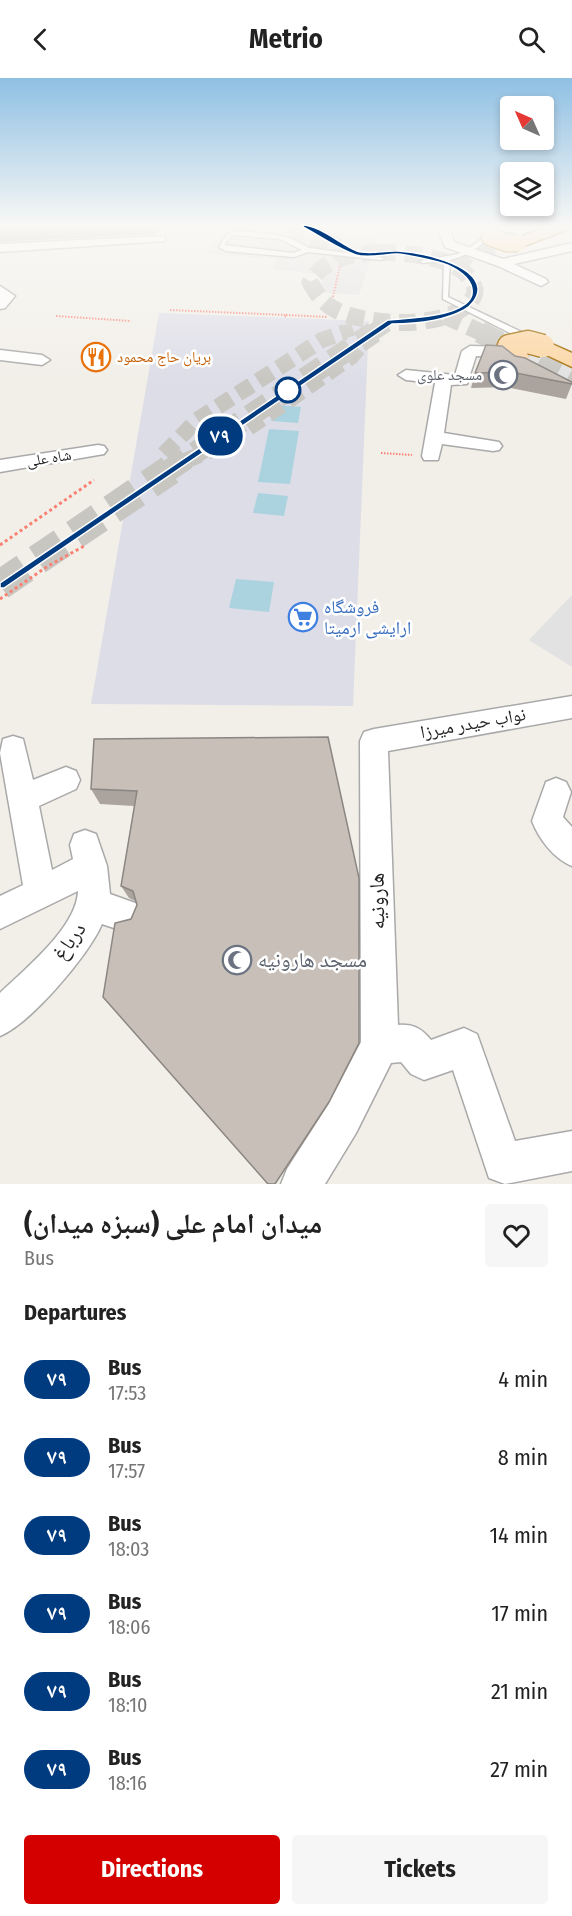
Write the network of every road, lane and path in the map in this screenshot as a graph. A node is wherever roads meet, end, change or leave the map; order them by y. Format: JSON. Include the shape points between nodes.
{"nodes":[{"id":1,"x":339,"y":278,"type":"edge"},
{"id":2,"x":447,"y":278,"type":"edge"},
{"id":3,"x":533,"y":278,"type":"edge"},
{"id":4,"x":542,"y":282,"type":"dead end"},
{"id":5,"x":0,"y":290,"type":"edge"},
{"id":6,"x":333,"y":297,"type":"dead end"},
{"id":7,"x":0,"y":305,"type":"edge"},
{"id":8,"x":170,"y":310,"type":"dead end"},
{"id":9,"x":56,"y":316,"type":"dead end"},
{"id":10,"x":328,"y":317,"type":"dead end"},
{"id":11,"x":131,"y":321,"type":"dead end"},
{"id":12,"x":543,"y":346,"type":"junction"},
{"id":13,"x":0,"y":355,"type":"edge"},
{"id":14,"x":42,"y":360,"type":"dead end"},
{"id":15,"x":521,"y":361,"type":"joint"},
{"id":16,"x":572,"y":361,"type":"edge"},
{"id":17,"x":406,"y":375,"type":"dead end"},
{"id":18,"x":444,"y":379,"type":"junction"},
{"id":19,"x":434,"y":437,"type":"junction"},
{"id":20,"x":493,"y":446,"type":"dead end"},
{"id":21,"x":98,"y":450,"type":"dead end"},
{"id":22,"x":381,"y":453,"type":"dead end"},
{"id":23,"x":431,"y":456,"type":"joint"},
{"id":24,"x":1,"y":460,"type":"edge"},
{"id":25,"x":94,"y":480,"type":"dead end"},
{"id":26,"x":0,"y":545,"type":"edge"},
{"id":27,"x":86,"y":545,"type":"dead end"},
{"id":28,"x":0,"y":599,"type":"edge"},
{"id":29,"x":571,"y":705,"type":"edge"},
{"id":30,"x":374,"y":741,"type":"joint"},
{"id":31,"x":13,"y":748,"type":"dead end"},
{"id":32,"x":66,"y":780,"type":"dead end"},
{"id":33,"x":555,"y":792,"type":"dead end"},
{"id":34,"x":21,"y":799,"type":"junction"},
{"id":35,"x":572,"y":851,"type":"edge"},
{"id":36,"x":41,"y":894,"type":"junction"},
{"id":37,"x":93,"y":904,"type":"junction"},
{"id":38,"x":0,"y":913,"type":"edge"},
{"id":39,"x":126,"y":916,"type":"dead end"},
{"id":40,"x":0,"y":1018,"type":"edge"},
{"id":41,"x":380,"y":1046,"type":"junction"},
{"id":42,"x":572,"y":1150,"type":"edge"},
{"id":43,"x":302,"y":1184,"type":"edge"}],
"edges":[{"from":1,"to":6,"type":"path"},
{"from":2,"to":12,"type":"lane","via":[[446,298]]},
{"from":3,"to":4,"type":"street"},
{"from":5,"to":7,"type":"street","via":[[8,296]]},
{"from":8,"to":10,"type":"path"},
{"from":9,"to":11,"type":"path"},
{"from":12,"to":15,"type":"main road","bridge":true,"via":[[521,342],[509,346]]},
{"from":12,"to":16,"type":"main road"},
{"from":13,"to":14,"type":"street"},
{"from":15,"to":18,"type":"street","via":[[470,351],[461,381]]},
{"from":17,"to":18,"type":"street"},
{"from":18,"to":19,"type":"street"},
{"from":19,"to":20,"type":"street"},
{"from":19,"to":23,"type":"street"},
{"from":21,"to":24,"type":"street","name":"شاه علی"},
{"from":22,"to":23,"type":"path"},
{"from":25,"to":26,"type":"path"},
{"from":27,"to":28,"type":"path"},
{"from":29,"to":30,"type":"street","name":"نواب حیدر میرزا"},
{"from":30,"to":41,"type":"street","name":"هارونیه"},
{"from":31,"to":34,"type":"street"},
{"from":32,"to":34,"type":"street"},
{"from":33,"to":35,"type":"street","via":[[547,821]]},
{"from":34,"to":36,"type":"street"},
{"from":36,"to":37,"type":"street","name":"درباغ","via":[[88,856]]},
{"from":36,"to":38,"type":"street"},
{"from":37,"to":39,"type":"street"},
{"from":37,"to":40,"type":"street","name":"درباغ","via":[[75,940]]},
{"from":41,"to":42,"type":"street","via":[[410,1043],[424,1061],[464,1047],[503,1164]]},
{"from":41,"to":43,"type":"street","name":"هارونیه"}]}
